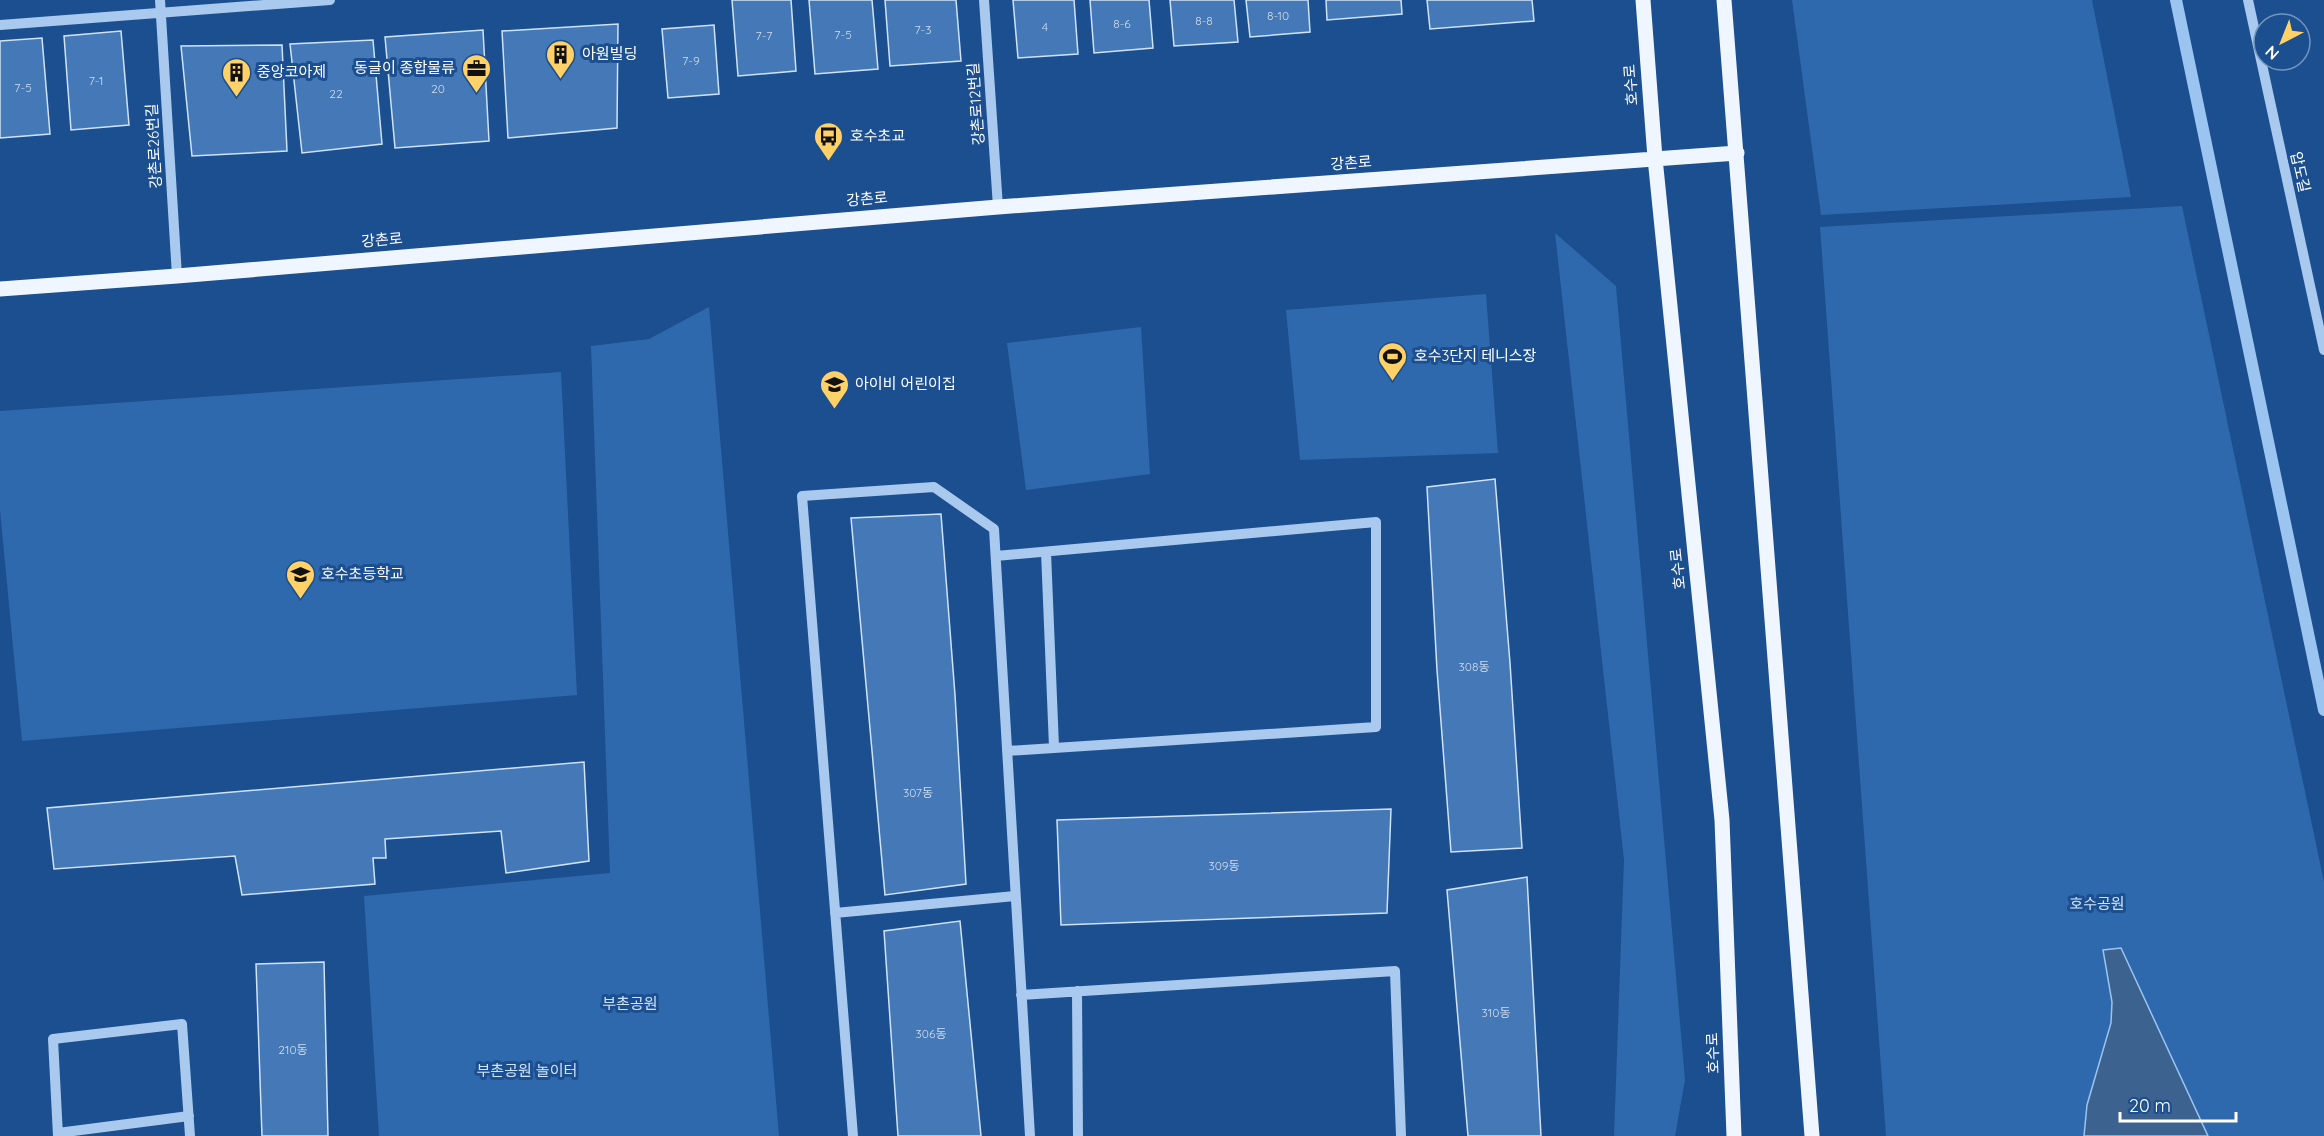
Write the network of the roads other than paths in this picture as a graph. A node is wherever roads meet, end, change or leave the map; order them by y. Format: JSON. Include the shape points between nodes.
{"nodes":[{"id":1,"x":160,"y":0,"type":"edge"},
{"id":2,"x":330,"y":0,"type":"edge"},
{"id":3,"x":984,"y":0,"type":"edge"},
{"id":4,"x":1643,"y":0,"type":"edge"},
{"id":5,"x":1725,"y":0,"type":"edge"},
{"id":6,"x":2248,"y":0,"type":"edge"},
{"id":7,"x":161,"y":14,"type":"junction"},
{"id":8,"x":0,"y":25,"type":"edge"},
{"id":9,"x":1737,"y":153,"type":"junction"},
{"id":10,"x":1655,"y":158,"type":"junction"},
{"id":11,"x":998,"y":207,"type":"junction"},
{"id":12,"x":177,"y":276,"type":"junction"},
{"id":13,"x":0,"y":289,"type":"edge"},
{"id":14,"x":2324,"y":350,"type":"edge"},
{"id":15,"x":1046,"y":552,"type":"junction"},
{"id":16,"x":996,"y":556,"type":"junction"},
{"id":17,"x":1054,"y":747,"type":"junction"},
{"id":18,"x":1007,"y":751,"type":"junction"},
{"id":19,"x":1016,"y":896,"type":"junction"},
{"id":20,"x":835,"y":913,"type":"junction"},
{"id":21,"x":1077,"y":991,"type":"junction"},
{"id":22,"x":1021,"y":995,"type":"junction"},
{"id":23,"x":189,"y":1116,"type":"junction"},
{"id":24,"x":58,"y":1134,"type":"edge"},
{"id":25,"x":190,"y":1136,"type":"edge"},
{"id":26,"x":853,"y":1136,"type":"edge"},
{"id":27,"x":1030,"y":1136,"type":"edge"},
{"id":28,"x":1078,"y":1136,"type":"edge"},
{"id":29,"x":1401,"y":1136,"type":"edge"},
{"id":30,"x":1734,"y":1136,"type":"edge"},
{"id":31,"x":1812,"y":1136,"type":"edge"}],
"edges":[{"from":1,"to":7,"type":"street","name":"강촌로26번길"},
{"from":2,"to":7,"type":"street"},
{"from":3,"to":11,"type":"street","name":"강촌로12번길"},
{"from":4,"to":10,"type":"main road","name":"호수로"},
{"from":5,"to":9,"type":"main road"},
{"from":6,"to":14,"type":"street","name":"압도길"},
{"from":7,"to":8,"type":"street"},
{"from":7,"to":12,"type":"street","name":"강촌로26번길"},
{"from":9,"to":10,"type":"main road","name":"강촌로"},
{"from":9,"to":31,"type":"main road"},
{"from":10,"to":11,"type":"main road","name":"강촌로"},
{"from":10,"to":30,"type":"main road","name":"호수로","via":[[1722,820]]},
{"from":11,"to":12,"type":"main road","name":"강촌로"},
{"from":12,"to":13,"type":"main road","name":"강촌로"},
{"from":15,"to":16,"type":"street"},
{"from":15,"to":17,"type":"street"},
{"from":15,"to":17,"type":"street","via":[[1376,522],[1376,727]]},
{"from":16,"to":18,"type":"street"},
{"from":16,"to":20,"type":"street","via":[[994,529],[934,488],[802,496]]},
{"from":17,"to":18,"type":"street"},
{"from":18,"to":19,"type":"street"},
{"from":19,"to":20,"type":"street"},
{"from":19,"to":22,"type":"street"},
{"from":20,"to":26,"type":"street"},
{"from":21,"to":22,"type":"street"},
{"from":21,"to":28,"type":"street"},
{"from":21,"to":29,"type":"street","via":[[1395,971]]},
{"from":22,"to":27,"type":"street"},
{"from":23,"to":24,"type":"street"},
{"from":23,"to":24,"type":"street","via":[[182,1024],[53,1039]]},
{"from":23,"to":25,"type":"street"}]}
